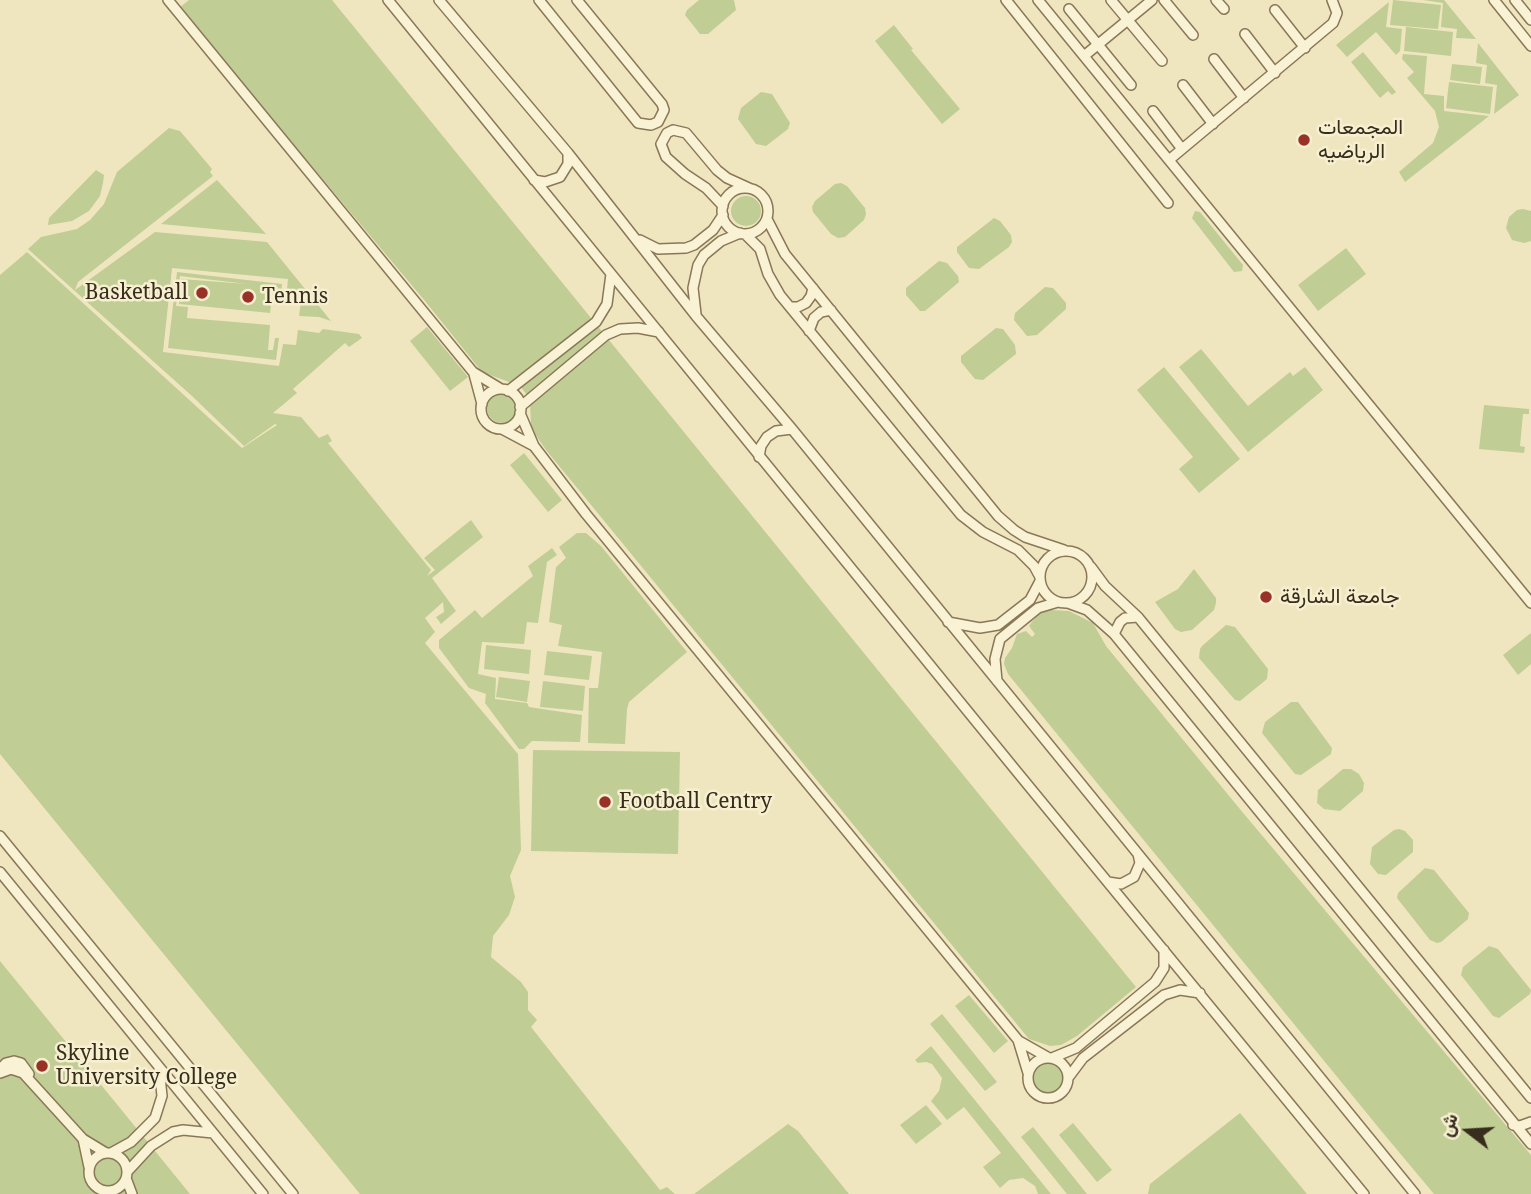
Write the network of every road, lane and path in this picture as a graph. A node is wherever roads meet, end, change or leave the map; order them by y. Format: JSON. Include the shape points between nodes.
{"nodes":[{"id":1,"x":168,"y":0,"type":"edge"},
{"id":2,"x":388,"y":0,"type":"edge"},
{"id":3,"x":439,"y":0,"type":"edge"},
{"id":4,"x":539,"y":0,"type":"edge"},
{"id":5,"x":577,"y":0,"type":"edge"},
{"id":6,"x":1006,"y":0,"type":"edge"},
{"id":7,"x":1038,"y":0,"type":"edge"},
{"id":8,"x":1111,"y":0,"type":"edge"},
{"id":9,"x":1152,"y":0,"type":"edge"},
{"id":10,"x":1164,"y":0,"type":"edge"},
{"id":11,"x":1216,"y":0,"type":"edge"},
{"id":12,"x":1332,"y":0,"type":"edge"},
{"id":13,"x":1494,"y":0,"type":"edge"},
{"id":14,"x":1515,"y":0,"type":"edge"},
{"id":15,"x":1069,"y":9,"type":"dead end"},
{"id":16,"x":1224,"y":9,"type":"dead end"},
{"id":17,"x":1275,"y":10,"type":"dead end"},
{"id":18,"x":1128,"y":20,"type":"junction"},
{"id":19,"x":1531,"y":20,"type":"edge"},
{"id":20,"x":1245,"y":34,"type":"dead end"},
{"id":21,"x":1193,"y":35,"type":"dead end"},
{"id":22,"x":1098,"y":44,"type":"junction"},
{"id":23,"x":1531,"y":46,"type":"edge"},
{"id":24,"x":1306,"y":48,"type":"junction"},
{"id":25,"x":1084,"y":56,"type":"junction"},
{"id":26,"x":1214,"y":60,"type":"dead end"},
{"id":27,"x":1162,"y":61,"type":"dead end"},
{"id":28,"x":1275,"y":73,"type":"junction"},
{"id":29,"x":1131,"y":85,"type":"dead end"},
{"id":30,"x":1183,"y":85,"type":"dead end"},
{"id":31,"x":1244,"y":98,"type":"junction"},
{"id":32,"x":1153,"y":111,"type":"dead end"},
{"id":33,"x":1213,"y":124,"type":"junction"},
{"id":34,"x":1182,"y":149,"type":"junction"},
{"id":35,"x":568,"y":153,"type":"junction"},
{"id":36,"x":1169,"y":160,"type":"junction"},
{"id":37,"x":534,"y":180,"type":"junction"},
{"id":38,"x":749,"y":188,"type":"junction"},
{"id":39,"x":1168,"y":202,"type":"dead end"},
{"id":40,"x":723,"y":210,"type":"junction"},
{"id":41,"x":767,"y":219,"type":"junction"},
{"id":42,"x":742,"y":234,"type":"junction"},
{"id":43,"x":635,"y":237,"type":"junction"},
{"id":44,"x":694,"y":245,"type":"junction"},
{"id":45,"x":704,"y":255,"type":"junction"},
{"id":46,"x":611,"y":274,"type":"junction"},
{"id":47,"x":813,"y":288,"type":"junction"},
{"id":48,"x":790,"y":307,"type":"junction"},
{"id":49,"x":831,"y":310,"type":"junction"},
{"id":50,"x":696,"y":316,"type":"junction"},
{"id":51,"x":587,"y":331,"type":"junction"},
{"id":52,"x":809,"y":331,"type":"junction"},
{"id":53,"x":659,"y":332,"type":"junction"},
{"id":54,"x":596,"y":342,"type":"junction"},
{"id":55,"x":473,"y":372,"type":"junction"},
{"id":56,"x":505,"y":390,"type":"junction"},
{"id":57,"x":482,"y":404,"type":"junction"},
{"id":58,"x":520,"y":410,"type":"junction"},
{"id":59,"x":501,"y":429,"type":"junction"},
{"id":60,"x":792,"y":429,"type":"junction"},
{"id":61,"x":534,"y":446,"type":"junction"},
{"id":62,"x":759,"y":457,"type":"junction"},
{"id":63,"x":1064,"y":550,"type":"junction"},
{"id":64,"x":1091,"y":567,"type":"junction"},
{"id":65,"x":1040,"y":579,"type":"junction"},
{"id":66,"x":1063,"y":603,"type":"junction"},
{"id":67,"x":1531,"y":603,"type":"edge"},
{"id":68,"x":1022,"y":606,"type":"junction"},
{"id":69,"x":1030,"y":614,"type":"junction"},
{"id":70,"x":1138,"y":617,"type":"junction"},
{"id":71,"x":948,"y":622,"type":"junction"},
{"id":72,"x":990,"y":628,"type":"junction"},
{"id":73,"x":1114,"y":634,"type":"junction"},
{"id":74,"x":1000,"y":639,"type":"junction"},
{"id":75,"x":997,"y":683,"type":"junction"},
{"id":76,"x":0,"y":836,"type":"edge"},
{"id":77,"x":1138,"y":854,"type":"junction"},
{"id":78,"x":0,"y":872,"type":"edge"},
{"id":79,"x":1107,"y":881,"type":"junction"},
{"id":80,"x":1164,"y":950,"type":"junction"},
{"id":81,"x":1200,"y":993,"type":"junction"},
{"id":82,"x":1126,"y":1007,"type":"junction"},
{"id":83,"x":1135,"y":1017,"type":"junction"},
{"id":84,"x":1018,"y":1040,"type":"junction"},
{"id":85,"x":1051,"y":1058,"type":"junction"},
{"id":86,"x":159,"y":1065,"type":"junction"},
{"id":87,"x":0,"y":1071,"type":"edge"},
{"id":88,"x":1028,"y":1073,"type":"junction"},
{"id":89,"x":1068,"y":1078,"type":"junction"},
{"id":90,"x":1531,"y":1098,"type":"edge"},
{"id":91,"x":1531,"y":1122,"type":"edge"},
{"id":92,"x":1513,"y":1125,"type":"junction"},
{"id":93,"x":214,"y":1133,"type":"junction"},
{"id":94,"x":83,"y":1139,"type":"junction"},
{"id":95,"x":1531,"y":1144,"type":"edge"},
{"id":96,"x":108,"y":1153,"type":"junction"},
{"id":97,"x":89,"y":1167,"type":"junction"},
{"id":98,"x":127,"y":1175,"type":"junction"},
{"id":99,"x":111,"y":1193,"type":"edge"},
{"id":100,"x":131,"y":1194,"type":"edge"},
{"id":101,"x":263,"y":1194,"type":"edge"},
{"id":102,"x":293,"y":1194,"type":"edge"},
{"id":103,"x":1364,"y":1194,"type":"edge"},
{"id":104,"x":1415,"y":1194,"type":"edge"}],
"edges":[{"from":1,"to":55,"type":"street"},
{"from":2,"to":37,"type":"street"},
{"from":3,"to":35,"type":"street"},
{"from":4,"to":5,"type":"street","via":[[638,122],[658,122],[662,104]]},
{"from":6,"to":39,"type":"street"},
{"from":7,"to":25,"type":"street"},
{"from":8,"to":18,"type":"street"},
{"from":9,"to":18,"type":"street"},
{"from":10,"to":21,"type":"street"},
{"from":11,"to":16,"type":"street"},
{"from":12,"to":24,"type":"street","via":[[1335,20]]},
{"from":13,"to":23,"type":"street"},
{"from":14,"to":19,"type":"street"},
{"from":15,"to":22,"type":"street"},
{"from":17,"to":24,"type":"street"},
{"from":18,"to":22,"type":"street"},
{"from":18,"to":27,"type":"street"},
{"from":20,"to":28,"type":"street"},
{"from":22,"to":25,"type":"street"},
{"from":22,"to":29,"type":"street"},
{"from":24,"to":28,"type":"street"},
{"from":25,"to":36,"type":"street"},
{"from":26,"to":31,"type":"street"},
{"from":28,"to":31,"type":"street"},
{"from":30,"to":33,"type":"street"},
{"from":31,"to":33,"type":"street"},
{"from":32,"to":34,"type":"street"},
{"from":33,"to":34,"type":"street"},
{"from":34,"to":36,"type":"street"},
{"from":35,"to":37,"type":"street","via":[[560,177]]},
{"from":35,"to":43,"type":"street"},
{"from":36,"to":67,"type":"street"},
{"from":37,"to":46,"type":"street"},
{"from":38,"to":40,"type":"street","via":[[733,192]]},
{"from":38,"to":40,"type":"street","via":[[717,170],[686,133],[667,132],[661,144],[666,157],[706,188]]},
{"from":38,"to":41,"type":"street","via":[[765,199]]},
{"from":40,"to":42,"type":"street","via":[[728,227]]},
{"from":40,"to":44,"type":"street","via":[[713,230]]},
{"from":41,"to":42,"type":"street","via":[[761,228]]},
{"from":41,"to":47,"type":"street","via":[[781,248]]},
{"from":42,"to":45,"type":"street","via":[[721,241]]},
{"from":42,"to":48,"type":"street","via":[[760,249],[772,282]]},
{"from":43,"to":44,"type":"street","via":[[667,250]]},
{"from":43,"to":50,"type":"street"},
{"from":44,"to":45,"type":"street"},
{"from":45,"to":50,"type":"street","via":[[694,276]]},
{"from":46,"to":51,"type":"street","via":[[607,304]]},
{"from":46,"to":53,"type":"street"},
{"from":47,"to":48,"type":"street","via":[[806,303]]},
{"from":47,"to":49,"type":"street"},
{"from":48,"to":52,"type":"street"},
{"from":49,"to":52,"type":"street","via":[[814,318]]},
{"from":49,"to":63,"type":"street","via":[[999,516],[1025,537]]},
{"from":50,"to":60,"type":"street"},
{"from":51,"to":54,"type":"street"},
{"from":51,"to":56,"type":"street"},
{"from":52,"to":65,"type":"street","via":[[961,515],[1027,557]]},
{"from":53,"to":54,"type":"street","via":[[620,330]]},
{"from":53,"to":62,"type":"street"},
{"from":54,"to":58,"type":"street"},
{"from":55,"to":56,"type":"street"},
{"from":55,"to":57,"type":"street"},
{"from":56,"to":57,"type":"street","via":[[489,393]]},
{"from":56,"to":58,"type":"street","via":[[516,397]]},
{"from":57,"to":59,"type":"street","via":[[483,418]]},
{"from":58,"to":59,"type":"street","via":[[513,424]]},
{"from":58,"to":61,"type":"street"},
{"from":59,"to":61,"type":"street"},
{"from":60,"to":62,"type":"street","via":[[776,430],[767,437]]},
{"from":60,"to":71,"type":"street"},
{"from":61,"to":84,"type":"street"},
{"from":62,"to":79,"type":"street"},
{"from":63,"to":64,"type":"street","via":[[1077,552]]},
{"from":63,"to":65,"type":"street","via":[[1045,561]]},
{"from":64,"to":66,"type":"street","via":[[1088,591],[1080,600]]},
{"from":64,"to":70,"type":"street"},
{"from":65,"to":66,"type":"street","via":[[1045,592]]},
{"from":65,"to":68,"type":"street","via":[[1034,595]]},
{"from":66,"to":69,"type":"street","via":[[1045,605]]},
{"from":66,"to":73,"type":"street","via":[[1087,610]]},
{"from":68,"to":69,"type":"street"},
{"from":68,"to":72,"type":"street"},
{"from":69,"to":74,"type":"street"},
{"from":70,"to":73,"type":"street","via":[[1120,622]]},
{"from":70,"to":90,"type":"street"},
{"from":71,"to":72,"type":"street"},
{"from":71,"to":75,"type":"street"},
{"from":72,"to":74,"type":"street"},
{"from":73,"to":92,"type":"street"},
{"from":74,"to":75,"type":"street","via":[[995,659]]},
{"from":75,"to":77,"type":"street"},
{"from":76,"to":102,"type":"street"},
{"from":77,"to":79,"type":"street","via":[[1139,868],[1130,880]]},
{"from":77,"to":104,"type":"street"},
{"from":78,"to":86,"type":"street"},
{"from":79,"to":80,"type":"street"},
{"from":80,"to":81,"type":"street"},
{"from":80,"to":82,"type":"street","via":[[1161,975]]},
{"from":81,"to":83,"type":"street","via":[[1171,992]]},
{"from":81,"to":103,"type":"street"},
{"from":82,"to":83,"type":"street"},
{"from":82,"to":85,"type":"street","via":[[1076,1048]]},
{"from":83,"to":89,"type":"street","via":[[1083,1058]]},
{"from":84,"to":85,"type":"street"},
{"from":84,"to":88,"type":"street"},
{"from":85,"to":88,"type":"street","via":[[1039,1060]]},
{"from":85,"to":89,"type":"street","via":[[1063,1065]]},
{"from":86,"to":93,"type":"street"},
{"from":86,"to":96,"type":"street","via":[[162,1096],[155,1118],[131,1142]]},
{"from":87,"to":94,"type":"street","via":[[17,1070],[33,1082]]},
{"from":88,"to":89,"type":"street","via":[[1032,1090],[1049,1098],[1060,1094]]},
{"from":91,"to":92,"type":"street"},
{"from":92,"to":95,"type":"street"},
{"from":93,"to":98,"type":"street","via":[[173,1132],[151,1146]]},
{"from":93,"to":101,"type":"street"},
{"from":94,"to":96,"type":"street"},
{"from":94,"to":97,"type":"street"},
{"from":96,"to":97,"type":"street","via":[[96,1157]]},
{"from":96,"to":98,"type":"street","via":[[124,1161]]},
{"from":97,"to":99,"type":"street","via":[[91,1182]]},
{"from":98,"to":99,"type":"street"},
{"from":98,"to":100,"type":"street"}]}
